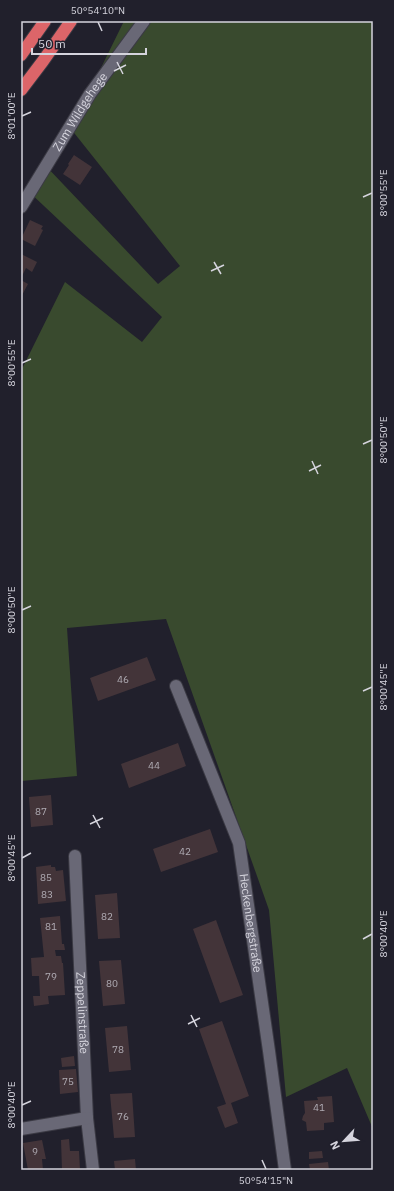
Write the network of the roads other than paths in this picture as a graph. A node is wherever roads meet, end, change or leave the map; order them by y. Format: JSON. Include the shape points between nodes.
{"nodes":[{"id":1,"x":45,"y":21,"type":"edge"},
{"id":2,"x":71,"y":21,"type":"edge"},
{"id":3,"x":144,"y":21,"type":"edge"},
{"id":4,"x":21,"y":55,"type":"edge"},
{"id":5,"x":21,"y":90,"type":"edge"},
{"id":6,"x":21,"y":207,"type":"edge"},
{"id":7,"x":176,"y":686,"type":"dead end"},
{"id":8,"x":75,"y":856,"type":"dead end"},
{"id":9,"x":87,"y":1118,"type":"junction"},
{"id":10,"x":21,"y":1129,"type":"edge"},
{"id":11,"x":93,"y":1170,"type":"edge"},
{"id":12,"x":285,"y":1170,"type":"edge"}],
"edges":[{"from":1,"to":4,"type":"highway"},
{"from":2,"to":5,"type":"highway"},
{"from":3,"to":6,"type":"street","name":"Zum Wildgehege","via":[[90,94]]},
{"from":7,"to":12,"type":"street","name":"Heckenbergstraße","via":[[239,843]]},
{"from":8,"to":9,"type":"street","name":"Zeppelinstraße"},
{"from":9,"to":10,"type":"street"},
{"from":9,"to":11,"type":"street","name":"Zeppelinstraße"}]}
